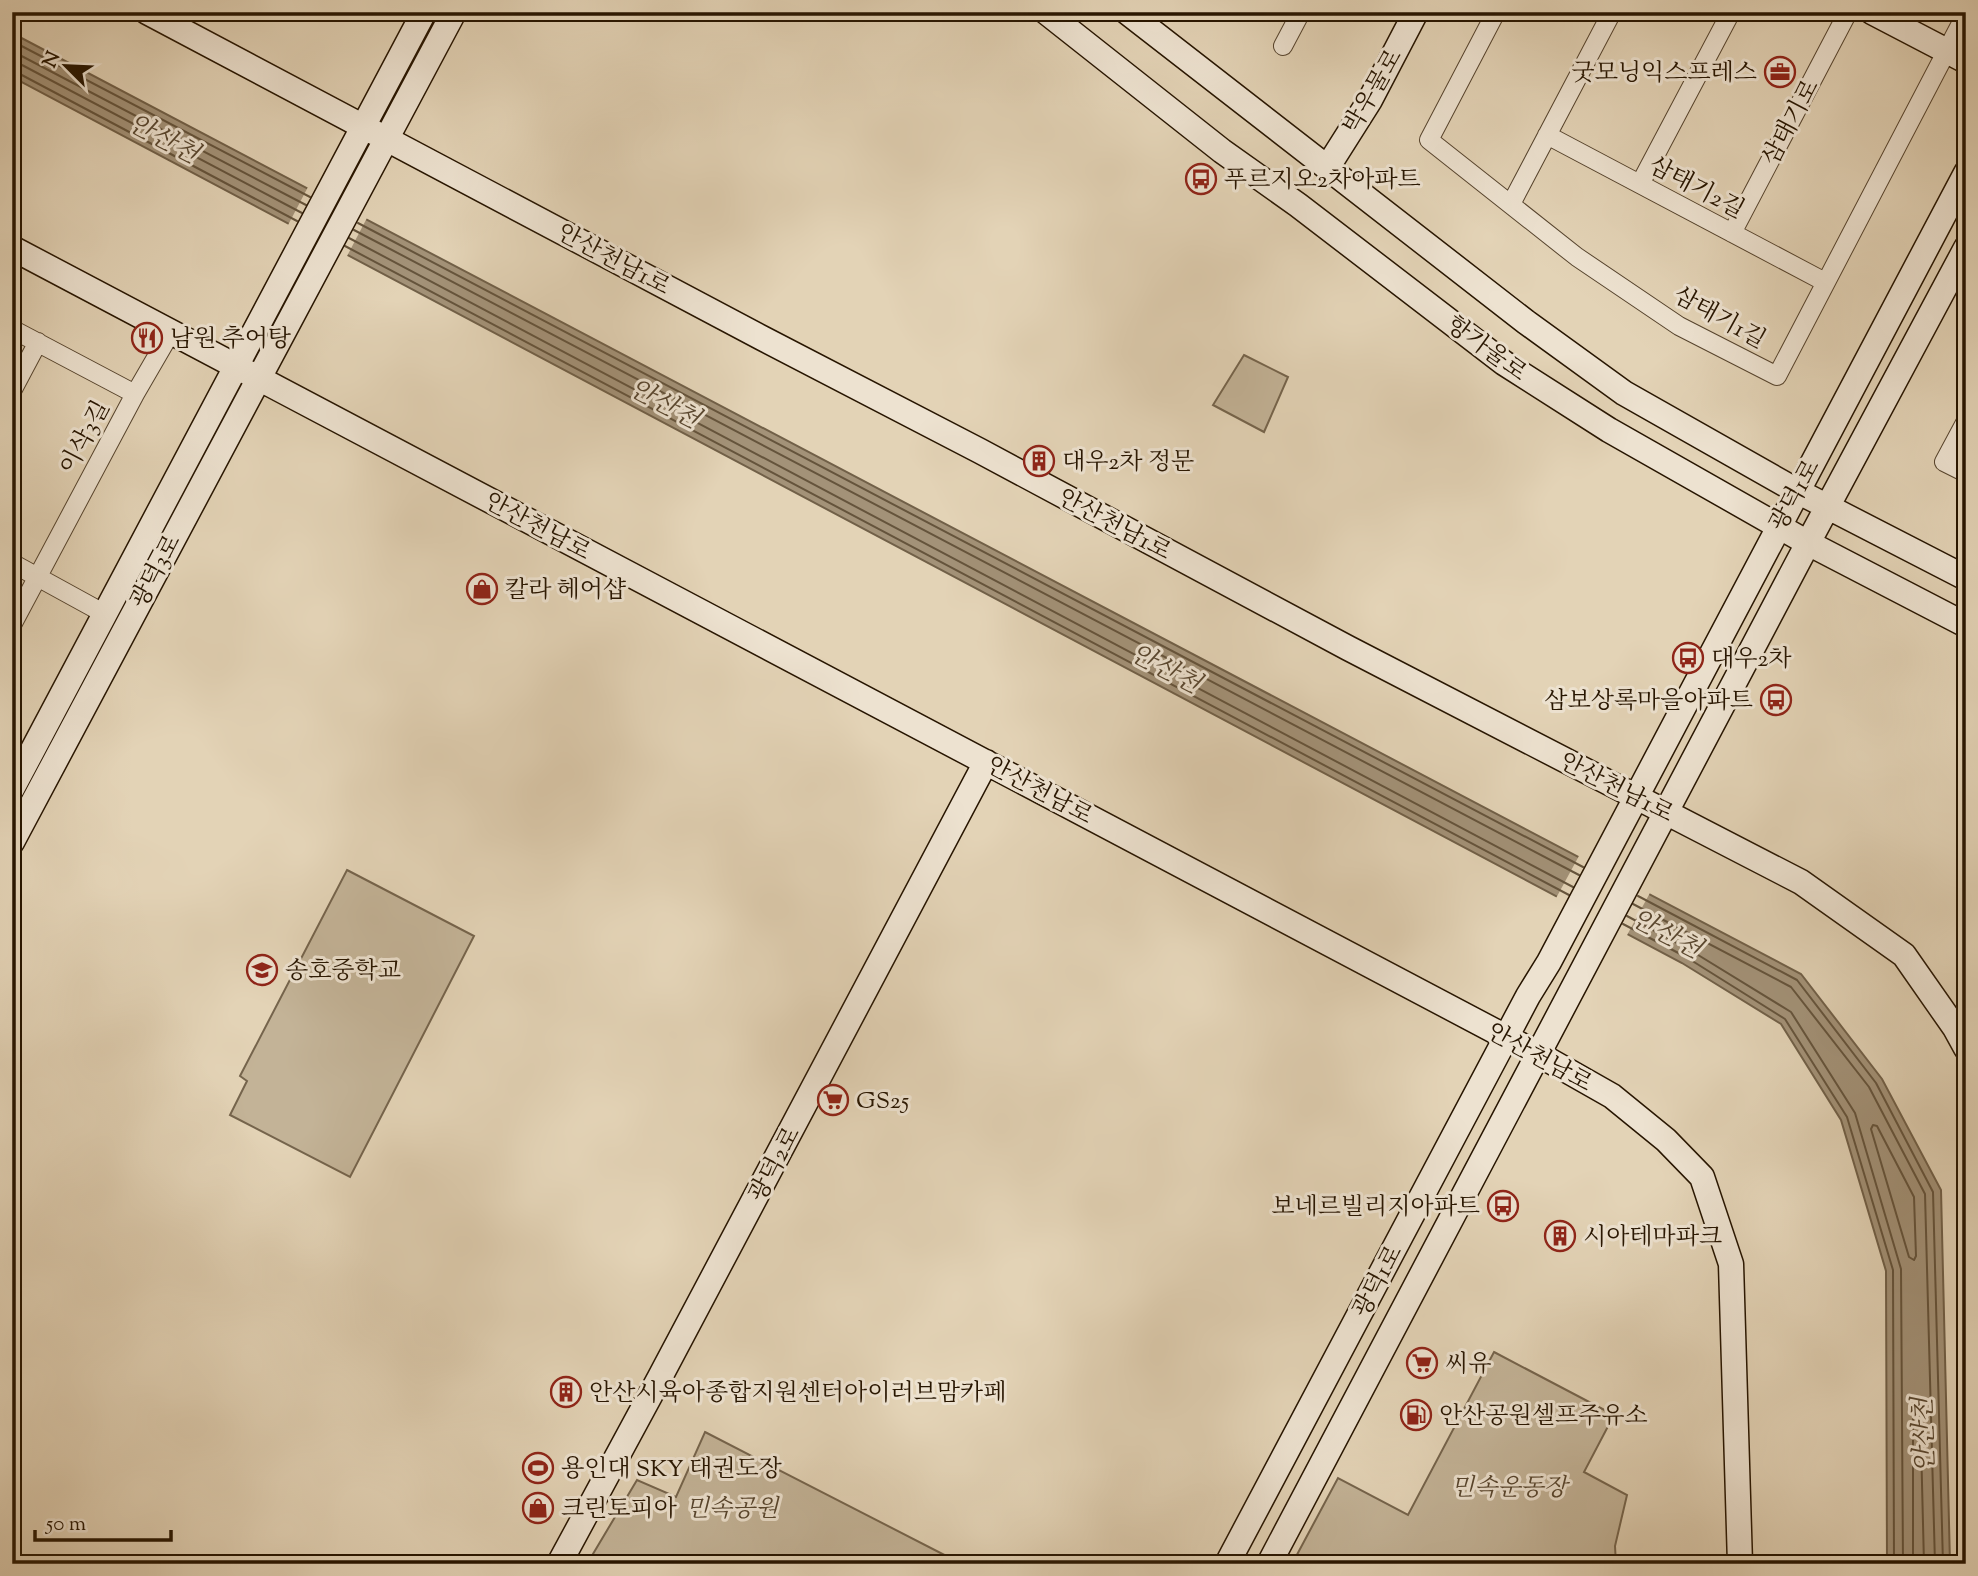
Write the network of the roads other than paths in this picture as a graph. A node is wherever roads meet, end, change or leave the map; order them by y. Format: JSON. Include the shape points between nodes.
{"nodes":[{"id":1,"x":147,"y":12,"type":"edge"},
{"id":2,"x":424,"y":12,"type":"edge"},
{"id":3,"x":454,"y":12,"type":"edge"},
{"id":4,"x":1046,"y":12,"type":"edge"},
{"id":5,"x":1127,"y":12,"type":"edge"},
{"id":6,"x":1301,"y":12,"type":"edge"},
{"id":7,"x":1416,"y":12,"type":"edge"},
{"id":8,"x":1496,"y":12,"type":"edge"},
{"id":9,"x":1612,"y":12,"type":"edge"},
{"id":10,"x":1731,"y":12,"type":"edge"},
{"id":11,"x":1847,"y":12,"type":"edge"},
{"id":12,"x":1872,"y":12,"type":"edge"},
{"id":13,"x":1966,"y":14,"type":"edge"},
{"id":14,"x":176,"y":19,"type":"edge"},
{"id":15,"x":1283,"y":46,"type":"dead end"},
{"id":16,"x":1956,"y":56,"type":"edge"},
{"id":17,"x":1547,"y":135,"type":"junction"},
{"id":18,"x":358,"y":137,"type":"junction"},
{"id":19,"x":381,"y":149,"type":"junction"},
{"id":20,"x":1327,"y":168,"type":"junction"},
{"id":21,"x":1966,"y":173,"type":"edge"},
{"id":22,"x":1640,"y":184,"type":"junction"},
{"id":23,"x":1511,"y":204,"type":"junction"},
{"id":24,"x":1732,"y":233,"type":"junction"},
{"id":25,"x":12,"y":248,"type":"edge"},
{"id":26,"x":1966,"y":248,"type":"edge"},
{"id":27,"x":1825,"y":282,"type":"junction"},
{"id":28,"x":288,"y":296,"type":"junction"},
{"id":29,"x":12,"y":328,"type":"edge"},
{"id":30,"x":171,"y":332,"type":"junction"},
{"id":31,"x":38,"y":342,"type":"junction"},
{"id":32,"x":235,"y":367,"type":"junction"},
{"id":33,"x":258,"y":377,"type":"junction"},
{"id":34,"x":12,"y":391,"type":"edge"},
{"id":35,"x":135,"y":394,"type":"junction"},
{"id":36,"x":1966,"y":421,"type":"edge"},
{"id":37,"x":1966,"y":473,"type":"edge"},
{"id":38,"x":1797,"y":491,"type":"junction"},
{"id":39,"x":1827,"y":507,"type":"junction"},
{"id":40,"x":1778,"y":525,"type":"junction"},
{"id":41,"x":1808,"y":543,"type":"junction"},
{"id":42,"x":12,"y":563,"type":"edge"},
{"id":43,"x":38,"y":576,"type":"junction"},
{"id":44,"x":1966,"y":578,"type":"edge"},
{"id":45,"x":105,"y":614,"type":"junction"},
{"id":46,"x":12,"y":625,"type":"edge"},
{"id":47,"x":1966,"y":625,"type":"edge"},
{"id":48,"x":986,"y":762,"type":"junction"},
{"id":49,"x":12,"y":789,"type":"edge"},
{"id":50,"x":1636,"y":795,"type":"junction"},
{"id":51,"x":1666,"y":812,"type":"junction"},
{"id":52,"x":12,"y":842,"type":"edge"},
{"id":53,"x":1505,"y":1037,"type":"junction"},
{"id":54,"x":1966,"y":1048,"type":"edge"},
{"id":55,"x":1538,"y":1054,"type":"junction"},
{"id":56,"x":559,"y":1564,"type":"edge"},
{"id":57,"x":1227,"y":1564,"type":"edge"},
{"id":58,"x":1269,"y":1564,"type":"edge"},
{"id":59,"x":1740,"y":1564,"type":"edge"}],
"edges":[{"from":1,"to":14,"type":"street","name":"안산천남1로"},
{"from":2,"to":18,"type":"street"},
{"from":3,"to":19,"type":"street"},
{"from":4,"to":40,"type":"street","name":"항가울로","via":[[1504,363],[1609,430]]},
{"from":5,"to":20,"type":"street","name":"항가울로"},
{"from":6,"to":15,"type":"street"},
{"from":7,"to":20,"type":"street","name":"박우물로","via":[[1370,100]]},
{"from":8,"to":23,"type":"street","name":"삼태기1길","via":[[1429,140]]},
{"from":9,"to":17,"type":"street"},
{"from":10,"to":22,"type":"street"},
{"from":11,"to":24,"type":"street","name":"삼태기로"},
{"from":12,"to":16,"type":"street"},
{"from":13,"to":16,"type":"street","name":"삼태기1길"},
{"from":14,"to":18,"type":"street","name":"안산천남1로"},
{"from":16,"to":27,"type":"street","name":"삼태기1길"},
{"from":17,"to":22,"type":"street","name":"삼태기2길"},
{"from":17,"to":23,"type":"street"},
{"from":18,"to":19,"type":"street","name":"안산천남1로"},
{"from":18,"to":28,"type":"street"},
{"from":19,"to":28,"type":"street"},
{"from":19,"to":50,"type":"street","name":"안산천남1로","via":[[992,457],[1557,758]]},
{"from":20,"to":38,"type":"street","name":"항가울로","via":[[1624,393]]},
{"from":21,"to":38,"type":"street","name":"광덕1로"},
{"from":22,"to":24,"type":"street","name":"삼태기2길"},
{"from":23,"to":27,"type":"street","name":"삼태기1길","via":[[1577,257],[1679,326],[1777,376]]},
{"from":24,"to":27,"type":"street","name":"삼태기2길"},
{"from":25,"to":30,"type":"street","name":"안산천남로"},
{"from":26,"to":39,"type":"street","name":"광덕1로"},
{"from":28,"to":32,"type":"street","name":"광덕3로"},
{"from":28,"to":33,"type":"street","name":"광덕3로"},
{"from":29,"to":31,"type":"street","name":"이삭3길"},
{"from":30,"to":32,"type":"street","name":"안산천남로"},
{"from":30,"to":35,"type":"street"},
{"from":31,"to":34,"type":"street"},
{"from":31,"to":35,"type":"street","name":"이삭3길"},
{"from":32,"to":33,"type":"street","name":"안산천남로"},
{"from":32,"to":45,"type":"street","name":"광덕3로"},
{"from":33,"to":48,"type":"street","name":"안산천남로"},
{"from":33,"to":52,"type":"street","name":"광덕3로"},
{"from":35,"to":43,"type":"street","name":"이삭3길"},
{"from":36,"to":37,"type":"street","via":[[1944,462]]},
{"from":38,"to":39,"type":"street","name":"항가울로"},
{"from":38,"to":40,"type":"street","name":"광덕1로"},
{"from":39,"to":41,"type":"street","name":"광덕1로"},
{"from":39,"to":44,"type":"street","name":"항가울로"},
{"from":40,"to":41,"type":"street","name":"항가울로"},
{"from":40,"to":50,"type":"street","name":"광덕1로"},
{"from":41,"to":47,"type":"street","name":"항가울로"},
{"from":41,"to":51,"type":"street","name":"광덕1로"},
{"from":42,"to":43,"type":"street"},
{"from":43,"to":45,"type":"street"},
{"from":43,"to":46,"type":"street","name":"이삭3길"},
{"from":45,"to":49,"type":"street","name":"광덕3로"},
{"from":48,"to":53,"type":"street","name":"안산천남로"},
{"from":48,"to":56,"type":"street","name":"광덕2로"},
{"from":50,"to":51,"type":"street","name":"안산천남1로"},
{"from":50,"to":53,"type":"street","name":"광덕1로"},
{"from":51,"to":54,"type":"street","name":"안산천남1로","via":[[1801,881],[1903,956]]},
{"from":51,"to":55,"type":"street","name":"광덕1로"},
{"from":53,"to":55,"type":"street","name":"안산천남로"},
{"from":53,"to":57,"type":"street","name":"광덕1로"},
{"from":55,"to":58,"type":"street","name":"광덕1로"},
{"from":55,"to":59,"type":"street","name":"안산천남로","via":[[1612,1096],[1702,1177],[1731,1264]]}]}
